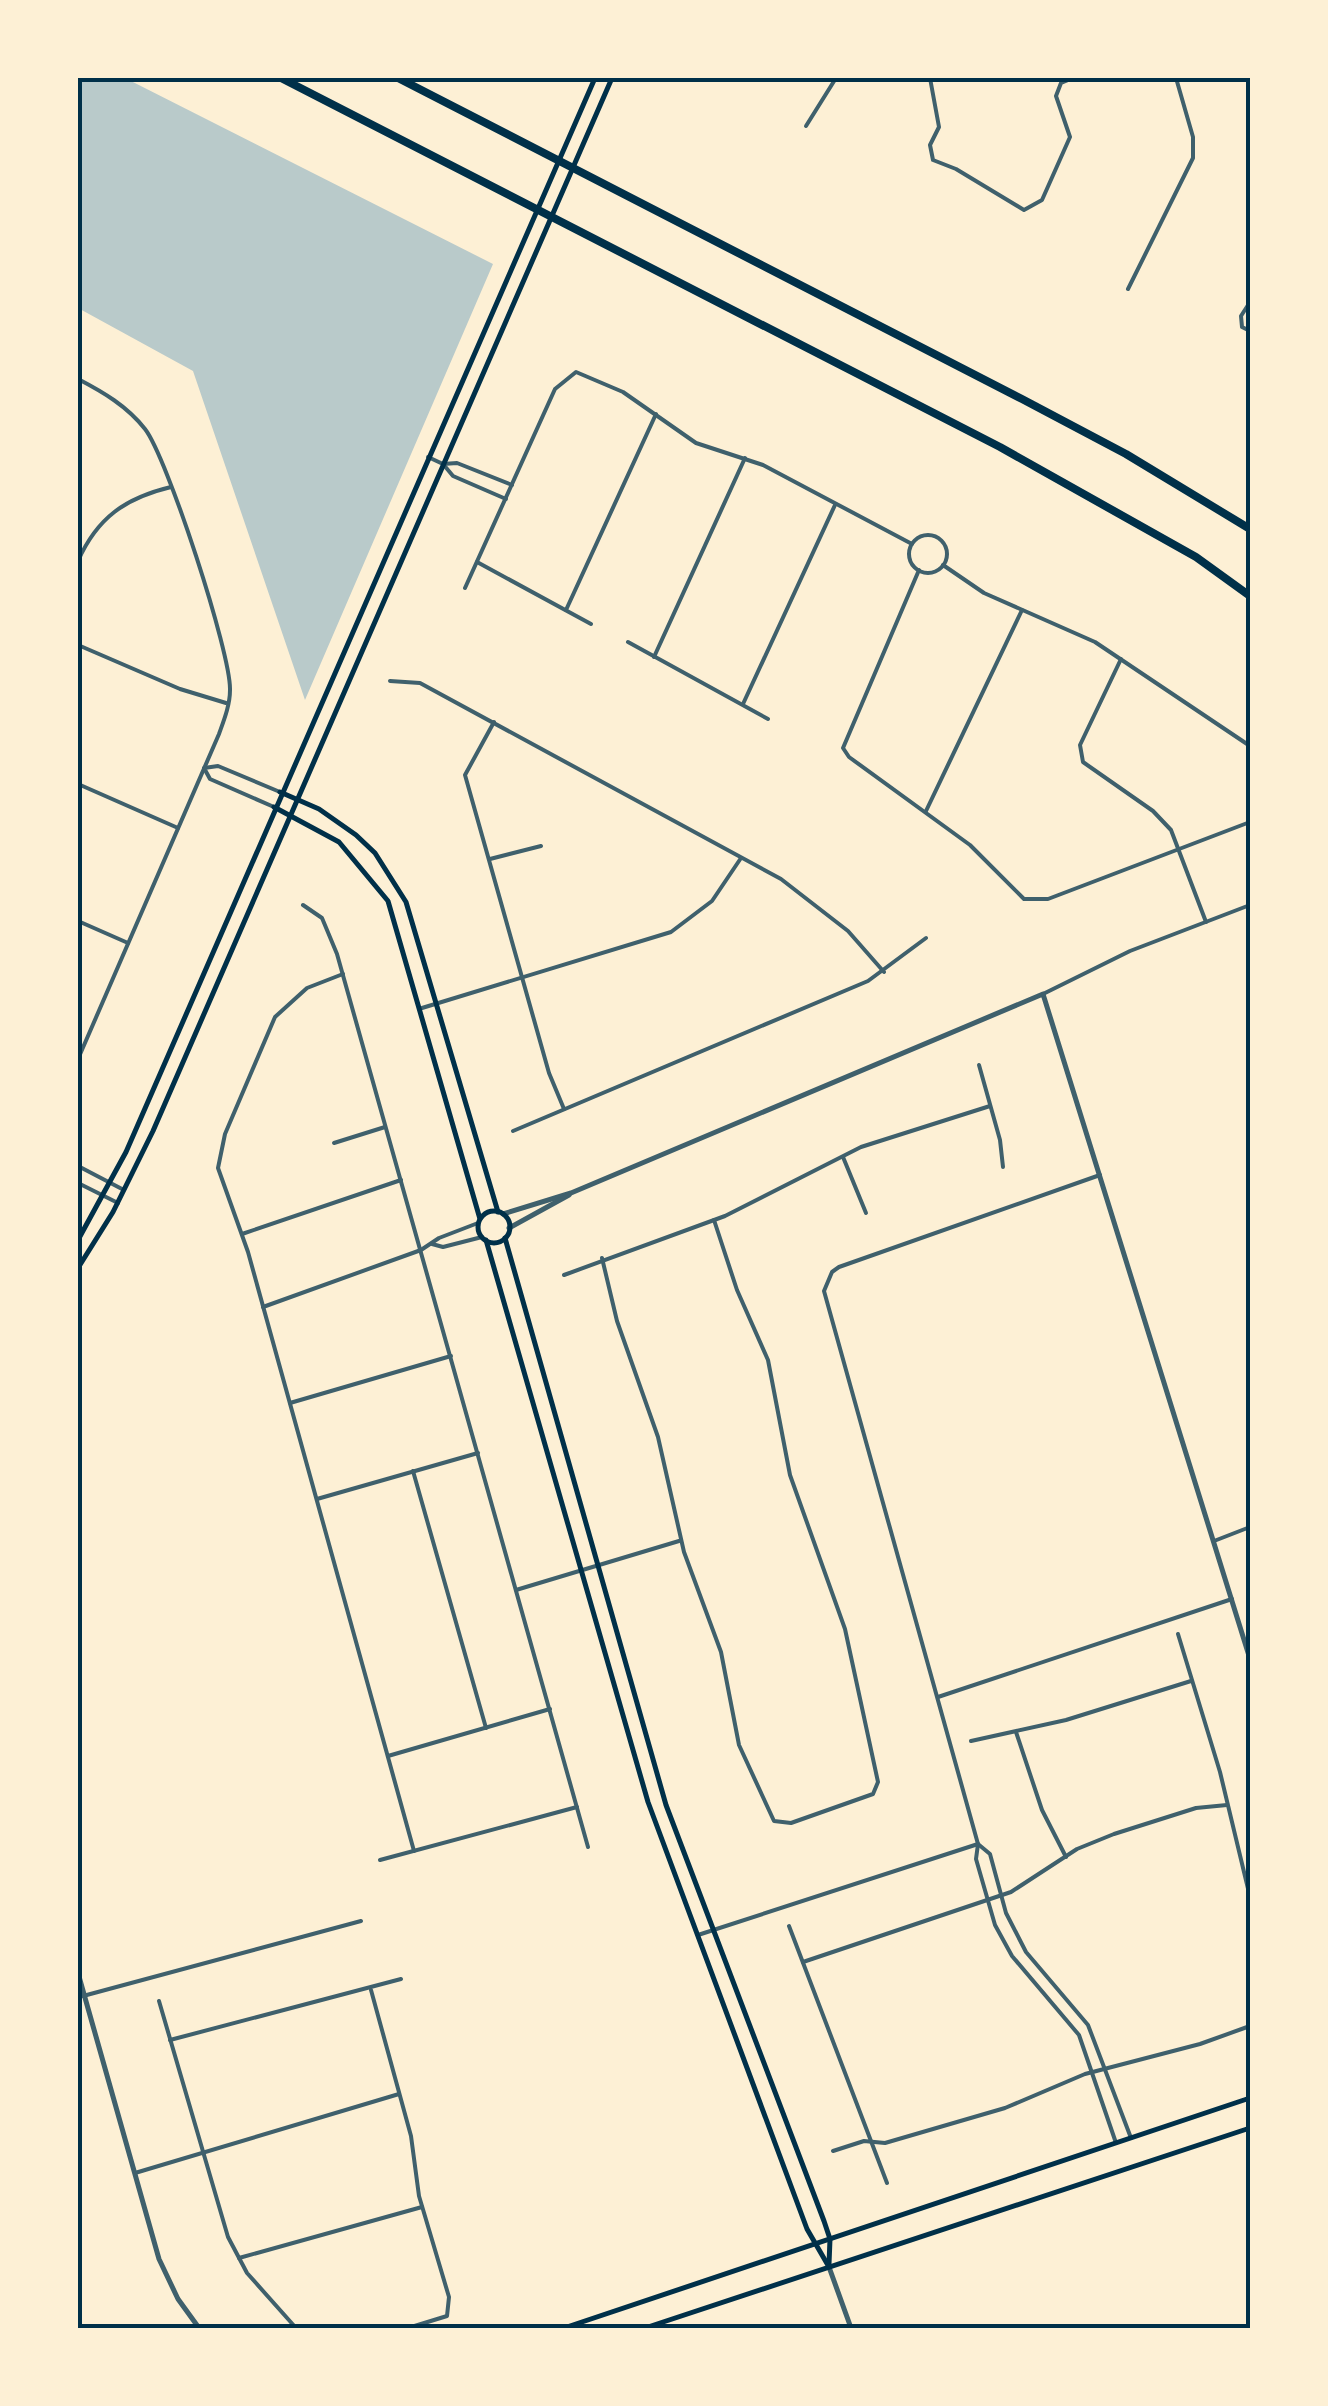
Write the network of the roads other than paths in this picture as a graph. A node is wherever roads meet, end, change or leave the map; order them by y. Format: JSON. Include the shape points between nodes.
{"nodes":[{"id":1,"x":280,"y":78,"type":"edge"},
{"id":2,"x":398,"y":78,"type":"edge"},
{"id":3,"x":595,"y":78,"type":"edge"},
{"id":4,"x":612,"y":78,"type":"edge"},
{"id":5,"x":836,"y":78,"type":"edge"},
{"id":6,"x":930,"y":78,"type":"edge"},
{"id":7,"x":1072,"y":78,"type":"edge"},
{"id":8,"x":1176,"y":78,"type":"edge"},
{"id":9,"x":806,"y":126,"type":"dead end"},
{"id":10,"x":1128,"y":289,"type":"dead end"},
{"id":11,"x":1250,"y":302,"type":"edge"},
{"id":12,"x":1250,"y":331,"type":"edge"},
{"id":13,"x":78,"y":379,"type":"edge"},
{"id":14,"x":656,"y":414,"type":"junction"},
{"id":15,"x":428,"y":457,"type":"junction"},
{"id":16,"x":744,"y":458,"type":"junction"},
{"id":17,"x":443,"y":464,"type":"junction"},
{"id":18,"x":172,"y":486,"type":"junction"},
{"id":19,"x":512,"y":486,"type":"junction"},
{"id":20,"x":506,"y":499,"type":"junction"},
{"id":21,"x":836,"y":503,"type":"junction"},
{"id":22,"x":1250,"y":529,"type":"edge"},
{"id":23,"x":912,"y":544,"type":"junction"},
{"id":24,"x":78,"y":561,"type":"edge"},
{"id":25,"x":477,"y":562,"type":"junction"},
{"id":26,"x":943,"y":565,"type":"junction"},
{"id":27,"x":919,"y":570,"type":"junction"},
{"id":28,"x":465,"y":588,"type":"dead end"},
{"id":29,"x":1250,"y":596,"type":"edge"},
{"id":30,"x":566,"y":610,"type":"junction"},
{"id":31,"x":1022,"y":610,"type":"junction"},
{"id":32,"x":591,"y":624,"type":"dead end"},
{"id":33,"x":628,"y":642,"type":"dead end"},
{"id":34,"x":78,"y":645,"type":"edge"},
{"id":35,"x":654,"y":657,"type":"junction"},
{"id":36,"x":1121,"y":658,"type":"junction"},
{"id":37,"x":390,"y":681,"type":"dead end"},
{"id":38,"x":228,"y":703,"type":"junction"},
{"id":39,"x":743,"y":704,"type":"junction"},
{"id":40,"x":768,"y":718,"type":"dead end"},
{"id":41,"x":494,"y":722,"type":"junction"},
{"id":42,"x":1250,"y":746,"type":"edge"},
{"id":43,"x":204,"y":768,"type":"junction"},
{"id":44,"x":78,"y":784,"type":"edge"},
{"id":45,"x":280,"y":792,"type":"junction"},
{"id":46,"x":299,"y":800,"type":"junction"},
{"id":47,"x":274,"y":807,"type":"junction"},
{"id":48,"x":926,"y":811,"type":"junction"},
{"id":49,"x":293,"y":815,"type":"junction"},
{"id":50,"x":1250,"y":822,"type":"edge"},
{"id":51,"x":178,"y":828,"type":"junction"},
{"id":52,"x":542,"y":846,"type":"dead end"},
{"id":53,"x":1179,"y":848,"type":"junction"},
{"id":54,"x":742,"y":857,"type":"junction"},
{"id":55,"x":490,"y":860,"type":"junction"},
{"id":56,"x":1250,"y":905,"type":"edge"},
{"id":57,"x":304,"y":906,"type":"dead end"},
{"id":58,"x":78,"y":921,"type":"edge"},
{"id":59,"x":1206,"y":922,"type":"junction"},
{"id":60,"x":926,"y":938,"type":"dead end"},
{"id":61,"x":128,"y":943,"type":"junction"},
{"id":62,"x":884,"y":972,"type":"junction"},
{"id":63,"x":343,"y":974,"type":"junction"},
{"id":64,"x":523,"y":978,"type":"junction"},
{"id":65,"x":1043,"y":994,"type":"junction"},
{"id":66,"x":438,"y":1004,"type":"junction"},
{"id":67,"x":422,"y":1008,"type":"junction"},
{"id":68,"x":78,"y":1058,"type":"edge"},
{"id":69,"x":979,"y":1066,"type":"dead end"},
{"id":70,"x":990,"y":1106,"type":"junction"},
{"id":71,"x":564,"y":1109,"type":"junction"},
{"id":72,"x":386,"y":1126,"type":"junction"},
{"id":73,"x":513,"y":1131,"type":"dead end"},
{"id":74,"x":334,"y":1143,"type":"dead end"},
{"id":75,"x":842,"y":1155,"type":"junction"},
{"id":76,"x":78,"y":1166,"type":"edge"},
{"id":77,"x":1003,"y":1167,"type":"dead end"},
{"id":78,"x":1100,"y":1175,"type":"junction"},
{"id":79,"x":401,"y":1180,"type":"junction"},
{"id":80,"x":110,"y":1182,"type":"junction"},
{"id":81,"x":78,"y":1183,"type":"edge"},
{"id":82,"x":125,"y":1190,"type":"junction"},
{"id":83,"x":571,"y":1193,"type":"junction"},
{"id":84,"x":103,"y":1196,"type":"junction"},
{"id":85,"x":118,"y":1203,"type":"junction"},
{"id":86,"x":500,"y":1213,"type":"junction"},
{"id":87,"x":866,"y":1213,"type":"dead end"},
{"id":88,"x":714,"y":1220,"type":"junction"},
{"id":89,"x":479,"y":1221,"type":"junction"},
{"id":90,"x":509,"y":1228,"type":"junction"},
{"id":91,"x":242,"y":1234,"type":"junction"},
{"id":92,"x":505,"y":1238,"type":"junction"},
{"id":93,"x":484,"y":1239,"type":"junction"},
{"id":94,"x":78,"y":1240,"type":"edge"},
{"id":95,"x":432,"y":1244,"type":"junction"},
{"id":96,"x":421,"y":1250,"type":"junction"},
{"id":97,"x":602,"y":1258,"type":"junction"},
{"id":98,"x":78,"y":1268,"type":"edge"},
{"id":99,"x":564,"y":1274,"type":"dead end"},
{"id":100,"x":264,"y":1308,"type":"junction"},
{"id":101,"x":451,"y":1356,"type":"junction"},
{"id":102,"x":290,"y":1403,"type":"junction"},
{"id":103,"x":478,"y":1453,"type":"junction"},
{"id":104,"x":413,"y":1471,"type":"junction"},
{"id":105,"x":317,"y":1499,"type":"junction"},
{"id":106,"x":1250,"y":1527,"type":"edge"},
{"id":107,"x":680,"y":1540,"type":"junction"},
{"id":108,"x":1214,"y":1541,"type":"junction"},
{"id":109,"x":590,"y":1569,"type":"junction"},
{"id":110,"x":516,"y":1590,"type":"junction"},
{"id":111,"x":1232,"y":1600,"type":"junction"},
{"id":112,"x":1178,"y":1634,"type":"dead end"},
{"id":113,"x":1250,"y":1659,"type":"edge"},
{"id":114,"x":1191,"y":1681,"type":"junction"},
{"id":115,"x":936,"y":1698,"type":"junction"},
{"id":116,"x":550,"y":1709,"type":"junction"},
{"id":117,"x":486,"y":1728,"type":"junction"},
{"id":118,"x":1015,"y":1730,"type":"junction"},
{"id":119,"x":971,"y":1740,"type":"dead end"},
{"id":120,"x":388,"y":1756,"type":"junction"},
{"id":121,"x":1227,"y":1805,"type":"junction"},
{"id":122,"x":577,"y":1806,"type":"junction"},
{"id":123,"x":978,"y":1844,"type":"junction"},
{"id":124,"x":588,"y":1846,"type":"dead end"},
{"id":125,"x":414,"y":1851,"type":"junction"},
{"id":126,"x":1066,"y":1857,"type":"junction"},
{"id":127,"x":380,"y":1860,"type":"dead end"},
{"id":128,"x":1002,"y":1895,"type":"junction"},
{"id":129,"x":1250,"y":1896,"type":"edge"},
{"id":130,"x":987,"y":1900,"type":"junction"},
{"id":131,"x":361,"y":1921,"type":"dead end"},
{"id":132,"x":790,"y":1926,"type":"dead end"},
{"id":133,"x":713,"y":1930,"type":"junction"},
{"id":134,"x":698,"y":1936,"type":"junction"},
{"id":135,"x":803,"y":1962,"type":"junction"},
{"id":136,"x":78,"y":1974,"type":"edge"},
{"id":137,"x":402,"y":1979,"type":"dead end"},
{"id":138,"x":371,"y":1990,"type":"junction"},
{"id":139,"x":84,"y":1996,"type":"junction"},
{"id":140,"x":159,"y":2001,"type":"dead end"},
{"id":141,"x":1250,"y":2026,"type":"edge"},
{"id":142,"x":170,"y":2040,"type":"junction"},
{"id":143,"x":1106,"y":2068,"type":"junction"},
{"id":144,"x":1094,"y":2072,"type":"junction"},
{"id":145,"x":400,"y":2094,"type":"junction"},
{"id":146,"x":1250,"y":2098,"type":"edge"},
{"id":147,"x":1250,"y":2128,"type":"edge"},
{"id":148,"x":1131,"y":2138,"type":"junction"},
{"id":149,"x":872,"y":2140,"type":"junction"},
{"id":150,"x":1116,"y":2142,"type":"junction"},
{"id":151,"x":833,"y":2151,"type":"dead end"},
{"id":152,"x":203,"y":2153,"type":"junction"},
{"id":153,"x":135,"y":2173,"type":"junction"},
{"id":154,"x":888,"y":2183,"type":"dead end"},
{"id":155,"x":422,"y":2206,"type":"junction"},
{"id":156,"x":830,"y":2239,"type":"junction"},
{"id":157,"x":813,"y":2244,"type":"junction"},
{"id":158,"x":238,"y":2258,"type":"junction"},
{"id":159,"x":829,"y":2267,"type":"junction"},
{"id":160,"x":198,"y":2328,"type":"edge"},
{"id":161,"x":296,"y":2328,"type":"edge"},
{"id":162,"x":408,"y":2328,"type":"edge"},
{"id":163,"x":564,"y":2328,"type":"edge"},
{"id":164,"x":645,"y":2328,"type":"edge"},
{"id":165,"x":851,"y":2328,"type":"edge"}],
"edges":[{"from":1,"to":29,"type":"highway","via":[[1000,447],[1196,557]]},
{"from":2,"to":22,"type":"highway","via":[[1039,408]]},
{"from":3,"to":15,"type":"main road"},
{"from":4,"to":17,"type":"main road"},
{"from":5,"to":9,"type":"street"},
{"from":6,"to":7,"type":"street","via":[[940,128],[931,156],[1018,208],[1042,200],[1070,138],[1056,96]]},
{"from":8,"to":10,"type":"street","via":[[1193,158]]},
{"from":11,"to":12,"type":"street","via":[[1241,321]]},
{"from":13,"to":18,"type":"street","via":[[136,418]]},
{"from":14,"to":16,"type":"street","via":[[696,443]]},
{"from":14,"to":19,"type":"street","via":[[576,372],[556,389]]},
{"from":14,"to":30,"type":"street"},
{"from":15,"to":17,"type":"street"},
{"from":15,"to":45,"type":"main road"},
{"from":16,"to":21,"type":"street"},
{"from":16,"to":35,"type":"street"},
{"from":17,"to":19,"type":"street","via":[[458,463]]},
{"from":17,"to":20,"type":"street","via":[[453,476]]},
{"from":17,"to":46,"type":"main road"},
{"from":18,"to":24,"type":"street","via":[[117,507],[94,530]]},
{"from":18,"to":38,"type":"street","via":[[224,648]]},
{"from":19,"to":20,"type":"street"},
{"from":20,"to":25,"type":"street"},
{"from":21,"to":23,"type":"street"},
{"from":21,"to":39,"type":"street"},
{"from":23,"to":26,"type":"street","via":[[924,536],[938,538],[946,551]]},
{"from":23,"to":27,"type":"street","via":[[910,559]]},
{"from":25,"to":28,"type":"street"},
{"from":25,"to":30,"type":"street"},
{"from":26,"to":27,"type":"street"},
{"from":26,"to":31,"type":"street"},
{"from":27,"to":48,"type":"street","via":[[843,748]]},
{"from":30,"to":32,"type":"street"},
{"from":31,"to":36,"type":"street"},
{"from":31,"to":48,"type":"street"},
{"from":33,"to":35,"type":"street"},
{"from":34,"to":38,"type":"street"},
{"from":35,"to":39,"type":"street"},
{"from":36,"to":42,"type":"street"},
{"from":36,"to":53,"type":"street","via":[[1080,754],[1164,821]]},
{"from":37,"to":41,"type":"street","via":[[420,683]]},
{"from":38,"to":43,"type":"street"},
{"from":39,"to":40,"type":"street"},
{"from":41,"to":54,"type":"street"},
{"from":41,"to":55,"type":"street","via":[[465,775]]},
{"from":43,"to":45,"type":"street","via":[[218,766]]},
{"from":43,"to":47,"type":"street","via":[[210,779]]},
{"from":43,"to":51,"type":"street"},
{"from":44,"to":51,"type":"street"},
{"from":45,"to":46,"type":"main road"},
{"from":45,"to":47,"type":"main road"},
{"from":46,"to":49,"type":"main road"},
{"from":46,"to":66,"type":"main road","via":[[356,834],[396,883],[416,925]]},
{"from":47,"to":49,"type":"main road"},
{"from":47,"to":80,"type":"main road"},
{"from":48,"to":53,"type":"street","via":[[1032,902]]},
{"from":49,"to":67,"type":"main road","via":[[339,842],[374,879],[398,925]]},
{"from":49,"to":82,"type":"main road"},
{"from":50,"to":53,"type":"street"},
{"from":51,"to":61,"type":"street"},
{"from":52,"to":55,"type":"street"},
{"from":53,"to":59,"type":"street"},
{"from":54,"to":62,"type":"street","via":[[810,900]]},
{"from":54,"to":64,"type":"street","via":[[712,901],[671,932]]},
{"from":55,"to":64,"type":"street"},
{"from":56,"to":59,"type":"street"},
{"from":57,"to":63,"type":"street","via":[[322,918]]},
{"from":58,"to":61,"type":"street"},
{"from":59,"to":65,"type":"street"},
{"from":60,"to":62,"type":"street"},
{"from":61,"to":68,"type":"street"},
{"from":62,"to":71,"type":"street"},
{"from":63,"to":72,"type":"street"},
{"from":63,"to":91,"type":"street","via":[[307,988],[275,1017],[231,1116],[218,1168]]},
{"from":64,"to":66,"type":"street"},
{"from":64,"to":71,"type":"street"},
{"from":65,"to":78,"type":"street"},
{"from":65,"to":83,"type":"street"},
{"from":66,"to":67,"type":"street"},
{"from":66,"to":86,"type":"main road"},
{"from":67,"to":89,"type":"main road"},
{"from":69,"to":70,"type":"street"},
{"from":70,"to":75,"type":"street"},
{"from":70,"to":77,"type":"street"},
{"from":71,"to":73,"type":"street"},
{"from":72,"to":74,"type":"street"},
{"from":72,"to":79,"type":"street"},
{"from":75,"to":87,"type":"street"},
{"from":75,"to":88,"type":"street"},
{"from":76,"to":80,"type":"street"},
{"from":78,"to":108,"type":"street"},
{"from":78,"to":115,"type":"street","via":[[840,1268],[826,1282],[827,1314]]},
{"from":79,"to":91,"type":"street"},
{"from":79,"to":96,"type":"street"},
{"from":80,"to":82,"type":"street"},
{"from":80,"to":84,"type":"main road"},
{"from":81,"to":84,"type":"street"},
{"from":82,"to":85,"type":"main road"},
{"from":83,"to":86,"type":"street"},
{"from":83,"to":90,"type":"street"},
{"from":84,"to":85,"type":"street"},
{"from":84,"to":94,"type":"main road"},
{"from":85,"to":98,"type":"main road"},
{"from":86,"to":89,"type":"main road"},
{"from":86,"to":90,"type":"main road"},
{"from":88,"to":97,"type":"street"},
{"from":88,"to":107,"type":"street","via":[[768,1360],[792,1485],[845,1629],[877,1789],[780,1824],[739,1745],[722,1652]]},
{"from":89,"to":93,"type":"main road"},
{"from":89,"to":95,"type":"street"},
{"from":90,"to":92,"type":"main road"},
{"from":91,"to":100,"type":"street"},
{"from":92,"to":93,"type":"main road"},
{"from":92,"to":109,"type":"main road"},
{"from":93,"to":95,"type":"street"},
{"from":93,"to":109,"type":"main road"},
{"from":95,"to":96,"type":"street"},
{"from":96,"to":100,"type":"street"},
{"from":96,"to":101,"type":"street"},
{"from":97,"to":99,"type":"street"},
{"from":97,"to":107,"type":"street","via":[[658,1437]]},
{"from":100,"to":102,"type":"street"},
{"from":101,"to":102,"type":"street"},
{"from":101,"to":103,"type":"street"},
{"from":102,"to":105,"type":"street"},
{"from":103,"to":104,"type":"street"},
{"from":103,"to":110,"type":"street"},
{"from":104,"to":105,"type":"street"},
{"from":104,"to":117,"type":"street"},
{"from":105,"to":120,"type":"street"},
{"from":106,"to":108,"type":"street"},
{"from":107,"to":109,"type":"street"},
{"from":108,"to":111,"type":"street"},
{"from":109,"to":110,"type":"street"},
{"from":109,"to":133,"type":"main road"},
{"from":109,"to":134,"type":"main road","via":[[648,1802]]},
{"from":110,"to":116,"type":"street"},
{"from":111,"to":113,"type":"street"},
{"from":111,"to":115,"type":"street"},
{"from":112,"to":114,"type":"street"},
{"from":114,"to":118,"type":"street"},
{"from":114,"to":121,"type":"street"},
{"from":115,"to":123,"type":"street"},
{"from":116,"to":117,"type":"street"},
{"from":116,"to":122,"type":"street"},
{"from":117,"to":120,"type":"street"},
{"from":118,"to":119,"type":"street"},
{"from":118,"to":126,"type":"street"},
{"from":120,"to":125,"type":"street"},
{"from":121,"to":126,"type":"street","via":[[1146,1823]]},
{"from":121,"to":129,"type":"street"},
{"from":122,"to":124,"type":"street"},
{"from":122,"to":125,"type":"street"},
{"from":123,"to":128,"type":"street","via":[[990,1854]]},
{"from":123,"to":130,"type":"street"},
{"from":123,"to":133,"type":"street"},
{"from":125,"to":127,"type":"street"},
{"from":126,"to":128,"type":"street"},
{"from":128,"to":130,"type":"street"},
{"from":128,"to":143,"type":"street","via":[[1026,1952],[1078,2009]]},
{"from":130,"to":135,"type":"street"},
{"from":130,"to":144,"type":"street","via":[[1012,1956],[1070,2022]]},
{"from":131,"to":139,"type":"street"},
{"from":132,"to":135,"type":"street"},
{"from":133,"to":134,"type":"street"},
{"from":133,"to":156,"type":"main road"},
{"from":134,"to":157,"type":"main road"},
{"from":135,"to":149,"type":"street"},
{"from":136,"to":139,"type":"street"},
{"from":137,"to":138,"type":"street"},
{"from":138,"to":142,"type":"street"},
{"from":138,"to":145,"type":"street"},
{"from":139,"to":153,"type":"street"},
{"from":140,"to":142,"type":"street"},
{"from":141,"to":143,"type":"street"},
{"from":142,"to":152,"type":"street"},
{"from":143,"to":144,"type":"street"},
{"from":143,"to":148,"type":"street"},
{"from":144,"to":149,"type":"street","via":[[1005,2108]]},
{"from":144,"to":150,"type":"street"},
{"from":145,"to":152,"type":"street"},
{"from":145,"to":155,"type":"street"},
{"from":146,"to":148,"type":"main road"},
{"from":147,"to":159,"type":"main road"},
{"from":148,"to":150,"type":"main road"},
{"from":149,"to":151,"type":"street"},
{"from":149,"to":154,"type":"street"},
{"from":150,"to":156,"type":"main road"},
{"from":152,"to":153,"type":"street"},
{"from":152,"to":158,"type":"street"},
{"from":153,"to":160,"type":"street","via":[[168,2280]]},
{"from":155,"to":158,"type":"street"},
{"from":155,"to":162,"type":"street","via":[[448,2312]]},
{"from":156,"to":157,"type":"main road"},
{"from":156,"to":159,"type":"main road"},
{"from":157,"to":159,"type":"main road"},
{"from":157,"to":163,"type":"main road"},
{"from":158,"to":161,"type":"street"},
{"from":159,"to":164,"type":"main road"},
{"from":159,"to":165,"type":"street"}]}
